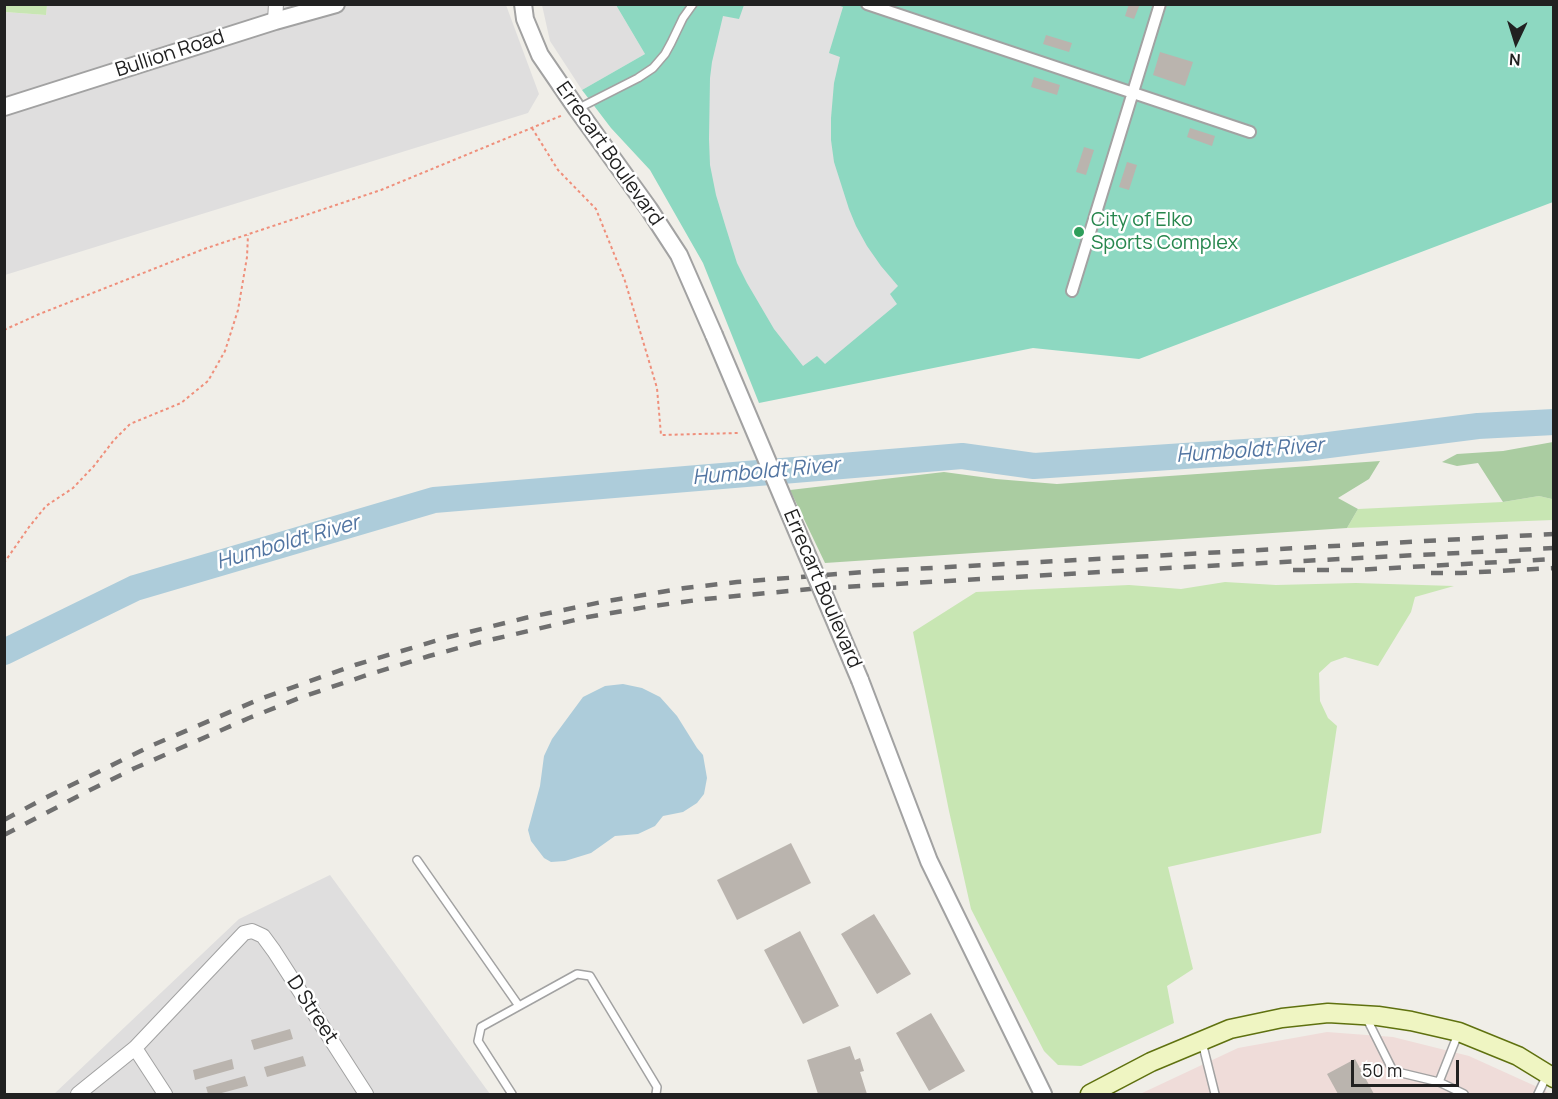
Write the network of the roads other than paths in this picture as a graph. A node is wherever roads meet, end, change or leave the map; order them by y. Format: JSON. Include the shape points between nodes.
{"nodes":[{"id":1,"x":336,"y":4,"type":"edge"},
{"id":2,"x":523,"y":4,"type":"edge"},
{"id":3,"x":693,"y":4,"type":"edge"},
{"id":4,"x":867,"y":4,"type":"edge"},
{"id":5,"x":1160,"y":4,"type":"edge"},
{"id":6,"x":276,"y":13,"type":"edge"},
{"id":7,"x":1132,"y":93,"type":"junction"},
{"id":8,"x":4,"y":107,"type":"edge"},
{"id":9,"x":577,"y":109,"type":"junction"},
{"id":10,"x":1250,"y":132,"type":"dead end"},
{"id":11,"x":1072,"y":291,"type":"dead end"},
{"id":12,"x":417,"y":860,"type":"dead end"},
{"id":13,"x":519,"y":1006,"type":"junction"},
{"id":14,"x":1366,"y":1016,"type":"junction"},
{"id":15,"x":1459,"y":1032,"type":"junction"},
{"id":16,"x":1202,"y":1040,"type":"junction"},
{"id":17,"x":135,"y":1048,"type":"junction"},
{"id":18,"x":1550,"y":1076,"type":"edge"},
{"id":19,"x":1439,"y":1082,"type":"junction"},
{"id":20,"x":1214,"y":1094,"type":"edge"},
{"id":21,"x":78,"y":1095,"type":"edge"},
{"id":22,"x":165,"y":1095,"type":"edge"},
{"id":23,"x":366,"y":1095,"type":"edge"},
{"id":24,"x":512,"y":1095,"type":"edge"},
{"id":25,"x":656,"y":1095,"type":"edge"},
{"id":26,"x":1043,"y":1095,"type":"edge"},
{"id":27,"x":1090,"y":1095,"type":"edge"},
{"id":28,"x":1464,"y":1095,"type":"edge"},
{"id":29,"x":1538,"y":1095,"type":"edge"}],
"edges":[{"from":1,"to":6,"type":"street","name":"Bullion Road"},
{"from":2,"to":9,"type":"street","name":"Errecart Boulevard","via":[[540,55]]},
{"from":3,"to":9,"type":"lane","via":[[653,68]]},
{"from":4,"to":7,"type":"street"},
{"from":5,"to":7,"type":"street"},
{"from":6,"to":8,"type":"street","name":"Bullion Road"},
{"from":7,"to":10,"type":"street"},
{"from":7,"to":11,"type":"street"},
{"from":9,"to":26,"type":"street","name":"Errecart Boulevard","bridge":true,"via":[[679,255],[860,680],[929,861]]},
{"from":12,"to":13,"type":"lane"},
{"from":13,"to":24,"type":"lane","via":[[481,1027],[478,1041]]},
{"from":13,"to":25,"type":"lane","via":[[577,974],[590,976],[657,1087]]},
{"from":14,"to":15,"type":"main road"},
{"from":14,"to":16,"type":"main road","via":[[1329,1013],[1282,1018],[1230,1029]]},
{"from":14,"to":19,"type":"lane","via":[[1393,1071]]},
{"from":15,"to":18,"type":"main road","via":[[1518,1056]]},
{"from":15,"to":19,"type":"lane"},
{"from":16,"to":20,"type":"lane"},
{"from":16,"to":27,"type":"main road"},
{"from":17,"to":21,"type":"street"},
{"from":17,"to":22,"type":"street"},
{"from":17,"to":23,"type":"street","name":"D Street","via":[[244,933],[252,931],[263,936],[274,951]]},
{"from":18,"to":29,"type":"lane"},
{"from":19,"to":28,"type":"lane"}]}
